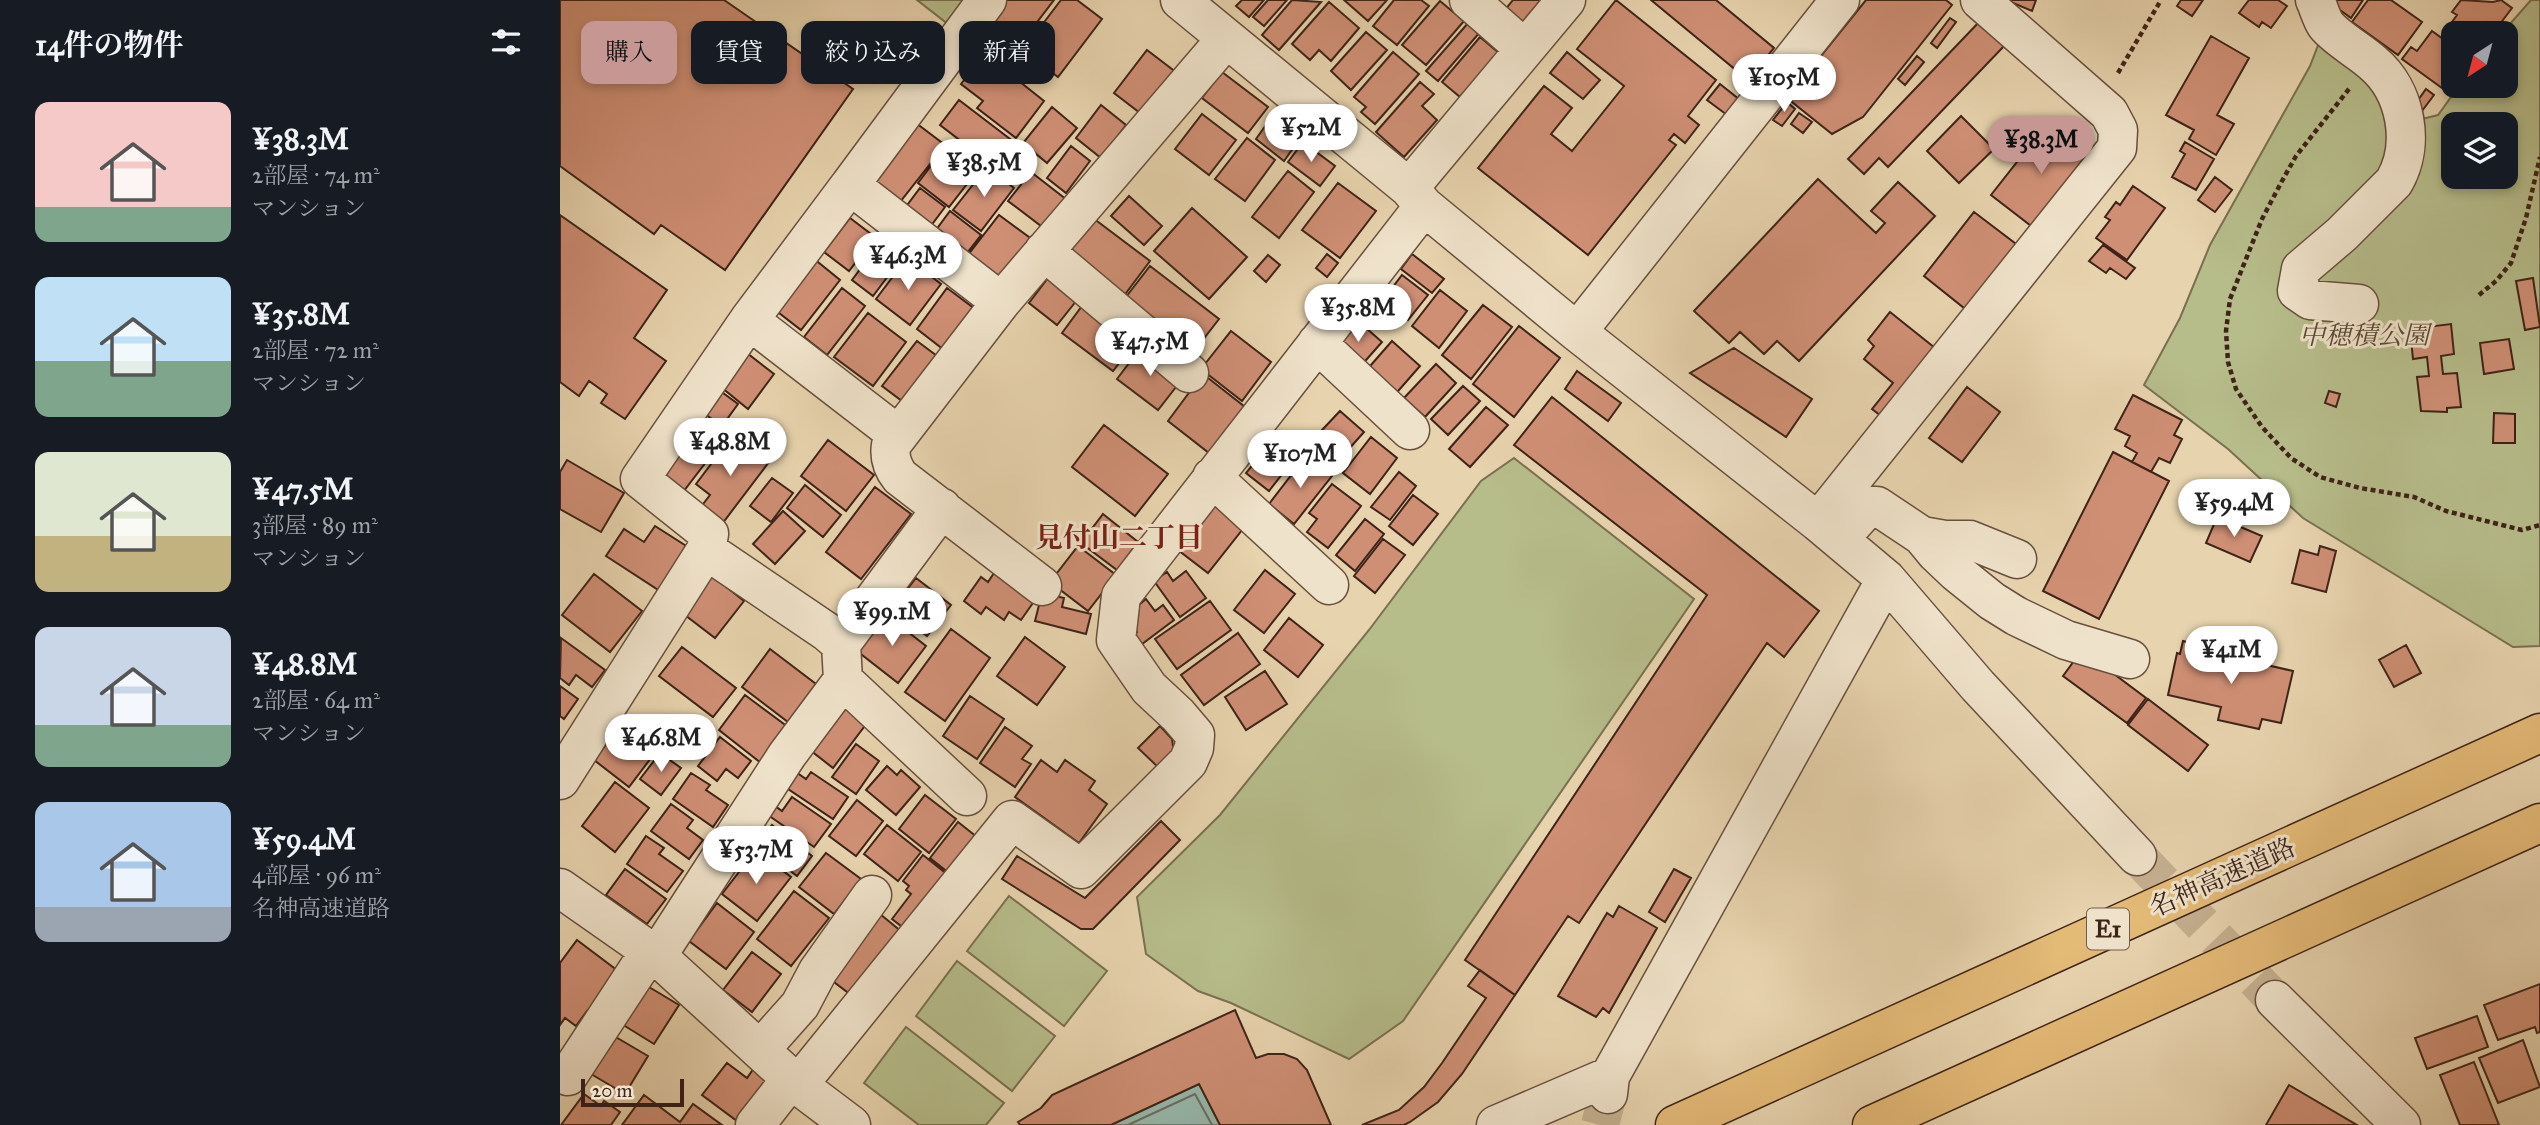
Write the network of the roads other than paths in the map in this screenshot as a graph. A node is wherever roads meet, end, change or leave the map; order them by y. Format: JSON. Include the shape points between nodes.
{"nodes":[{"id":1,"x":987,"y":0,"type":"edge"},
{"id":2,"x":1180,"y":0,"type":"edge"},
{"id":3,"x":1469,"y":0,"type":"edge"},
{"id":4,"x":1566,"y":0,"type":"edge"},
{"id":5,"x":1840,"y":0,"type":"edge"},
{"id":6,"x":1980,"y":0,"type":"edge"},
{"id":7,"x":2315,"y":0,"type":"edge"},
{"id":8,"x":1226,"y":39,"type":"junction"},
{"id":9,"x":1525,"y":49,"type":"junction"},
{"id":10,"x":850,"y":185,"type":"junction"},
{"id":11,"x":1417,"y":197,"type":"junction"},
{"id":12,"x":1044,"y":251,"type":"junction"},
{"id":13,"x":1001,"y":302,"type":"junction"},
{"id":14,"x":2359,"y":303,"type":"dead end"},
{"id":15,"x":749,"y":320,"type":"junction"},
{"id":16,"x":1577,"y":332,"type":"junction"},
{"id":17,"x":1317,"y":343,"type":"junction"},
{"id":18,"x":1189,"y":373,"type":"dead end"},
{"id":19,"x":1410,"y":430,"type":"dead end"},
{"id":20,"x":898,"y":435,"type":"junction"},
{"id":21,"x":1212,"y":477,"type":"junction"},
{"id":22,"x":942,"y":508,"type":"junction"},
{"id":23,"x":1828,"y":531,"type":"junction"},
{"id":24,"x":1922,"y":536,"type":"junction"},
{"id":25,"x":708,"y":542,"type":"junction"},
{"id":26,"x":2017,"y":559,"type":"dead end"},
{"id":27,"x":1886,"y":579,"type":"junction"},
{"id":28,"x":1329,"y":585,"type":"dead end"},
{"id":29,"x":1042,"y":586,"type":"dead end"},
{"id":30,"x":2130,"y":659,"type":"dead end"},
{"id":31,"x":842,"y":662,"type":"junction"},
{"id":32,"x":2540,"y":733,"type":"edge"},
{"id":33,"x":560,"y":780,"type":"edge"},
{"id":34,"x":967,"y":796,"type":"dead end"},
{"id":35,"x":2540,"y":823,"type":"edge"},
{"id":36,"x":2137,"y":856,"type":"tunnel mouth"},
{"id":37,"x":560,"y":888,"type":"edge"},
{"id":38,"x":872,"y":895,"type":"dead end"},
{"id":39,"x":653,"y":954,"type":"junction"},
{"id":40,"x":2275,"y":1000,"type":"tunnel mouth"},
{"id":41,"x":760,"y":1050,"type":"junction"},
{"id":42,"x":568,"y":1076,"type":"dead end"},
{"id":43,"x":795,"y":1082,"type":"junction"},
{"id":44,"x":755,"y":1125,"type":"edge"},
{"id":45,"x":851,"y":1125,"type":"edge"},
{"id":46,"x":1496,"y":1125,"type":"edge"},
{"id":47,"x":1675,"y":1125,"type":"edge"},
{"id":48,"x":1872,"y":1125,"type":"edge"},
{"id":49,"x":2401,"y":1125,"type":"edge"}],
"edges":[{"from":1,"to":10,"type":"street"},
{"from":2,"to":8,"type":"street"},
{"from":3,"to":9,"type":"street"},
{"from":4,"to":9,"type":"street"},
{"from":5,"to":16,"type":"street"},
{"from":6,"to":23,"type":"street","via":[[2109,113],[2118,130],[2116,148]]},
{"from":7,"to":14,"type":"street","via":[[2326,25],[2371,60],[2392,86],[2405,128],[2403,162],[2394,182],[2301,269],[2297,291],[2311,300]]},
{"from":8,"to":11,"type":"street"},
{"from":8,"to":12,"type":"street"},
{"from":9,"to":11,"type":"street"},
{"from":10,"to":13,"type":"street"},
{"from":10,"to":15,"type":"street"},
{"from":11,"to":16,"type":"street"},
{"from":11,"to":17,"type":"street"},
{"from":12,"to":13,"type":"street"},
{"from":12,"to":18,"type":"street"},
{"from":13,"to":20,"type":"street"},
{"from":15,"to":20,"type":"street"},
{"from":15,"to":25,"type":"street","via":[[640,479]]},
{"from":16,"to":23,"type":"street"},
{"from":17,"to":19,"type":"street"},
{"from":17,"to":21,"type":"street"},
{"from":20,"to":22,"type":"street","via":[[890,453],[895,470]]},
{"from":21,"to":28,"type":"street"},
{"from":21,"to":43,"type":"street","via":[[1121,596],[1116,640],[1149,688],[1195,735],[1188,762],[1081,869],[1012,821]]},
{"from":22,"to":29,"type":"street"},
{"from":22,"to":31,"type":"street"},
{"from":23,"to":24,"type":"street","via":[[1869,506],[1877,506]]},
{"from":23,"to":27,"type":"street"},
{"from":24,"to":26,"type":"street","via":[[1969,541]]},
{"from":24,"to":30,"type":"street","via":[[1956,572],[2016,616],[2066,640]]},
{"from":25,"to":31,"type":"street","via":[[827,632]]},
{"from":25,"to":33,"type":"street"},
{"from":27,"to":36,"type":"street","via":[[1978,686]]},
{"from":27,"to":46,"type":"street","via":[[1609,1085]]},
{"from":31,"to":34,"type":"street"},
{"from":31,"to":39,"type":"street","via":[[787,755]]},
{"from":32,"to":47,"type":"highway","name":"名神高速道路","number":"E1"},
{"from":35,"to":48,"type":"highway"},
{"from":37,"to":39,"type":"street"},
{"from":38,"to":41,"type":"street","via":[[818,971],[800,1005]]},
{"from":39,"to":41,"type":"street"},
{"from":39,"to":42,"type":"street"},
{"from":40,"to":49,"type":"street"},
{"from":41,"to":43,"type":"street"},
{"from":43,"to":44,"type":"street"},
{"from":43,"to":45,"type":"street"}]}
